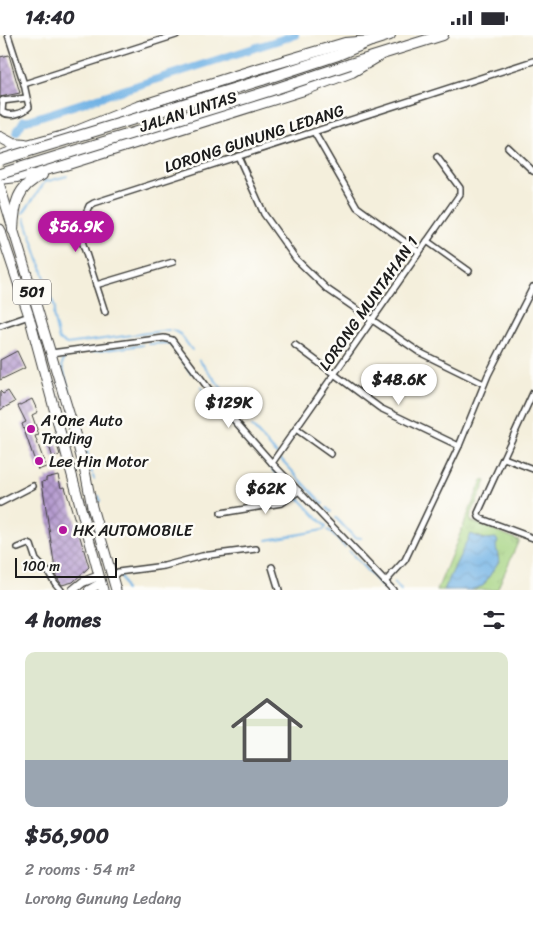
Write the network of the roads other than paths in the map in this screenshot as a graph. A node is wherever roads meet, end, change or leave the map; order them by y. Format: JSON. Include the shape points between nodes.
{"nodes":[{"id":1,"x":8,"y":35,"type":"edge"},
{"id":2,"x":176,"y":35,"type":"edge"},
{"id":3,"x":390,"y":35,"type":"edge"},
{"id":4,"x":443,"y":35,"type":"edge"},
{"id":5,"x":371,"y":41,"type":"junction"},
{"id":6,"x":378,"y":56,"type":"junction"},
{"id":7,"x":533,"y":62,"type":"edge"},
{"id":8,"x":24,"y":84,"type":"junction"},
{"id":9,"x":26,"y":98,"type":"junction"},
{"id":10,"x":2,"y":102,"type":"edge"},
{"id":11,"x":314,"y":132,"type":"junction"},
{"id":12,"x":0,"y":137,"type":"edge"},
{"id":13,"x":27,"y":145,"type":"junction"},
{"id":14,"x":508,"y":147,"type":"dead end"},
{"id":15,"x":0,"y":156,"type":"edge"},
{"id":16,"x":238,"y":156,"type":"junction"},
{"id":17,"x":437,"y":157,"type":"dead end"},
{"id":18,"x":0,"y":160,"type":"edge"},
{"id":19,"x":65,"y":165,"type":"junction"},
{"id":20,"x":37,"y":171,"type":"junction"},
{"id":21,"x":533,"y":171,"type":"edge"},
{"id":22,"x":0,"y":174,"type":"edge"},
{"id":23,"x":0,"y":179,"type":"edge"},
{"id":24,"x":0,"y":186,"type":"edge"},
{"id":25,"x":13,"y":230,"type":"junction"},
{"id":26,"x":0,"y":231,"type":"edge"},
{"id":27,"x":427,"y":241,"type":"junction"},
{"id":28,"x":419,"y":252,"type":"junction"},
{"id":29,"x":173,"y":262,"type":"dead end"},
{"id":30,"x":469,"y":271,"type":"dead end"},
{"id":31,"x":96,"y":285,"type":"junction"},
{"id":32,"x":533,"y":287,"type":"edge"},
{"id":33,"x":105,"y":312,"type":"dead end"},
{"id":34,"x":29,"y":316,"type":"junction"},
{"id":35,"x":372,"y":319,"type":"junction"},
{"id":36,"x":0,"y":326,"type":"edge"},
{"id":37,"x":295,"y":345,"type":"dead end"},
{"id":38,"x":50,"y":353,"type":"junction"},
{"id":39,"x":334,"y":375,"type":"junction"},
{"id":40,"x":484,"y":384,"type":"junction"},
{"id":41,"x":533,"y":393,"type":"edge"},
{"id":42,"x":531,"y":401,"type":"edge"},
{"id":43,"x":296,"y":429,"type":"junction"},
{"id":44,"x":460,"y":446,"type":"junction"},
{"id":45,"x":331,"y":454,"type":"dead end"},
{"id":46,"x":504,"y":458,"type":"junction"},
{"id":47,"x":272,"y":463,"type":"junction"},
{"id":48,"x":533,"y":469,"type":"edge"},
{"id":49,"x":33,"y":487,"type":"dead end"},
{"id":50,"x":299,"y":491,"type":"junction"},
{"id":51,"x":0,"y":503,"type":"edge"},
{"id":52,"x":221,"y":513,"type":"dead end"},
{"id":53,"x":533,"y":538,"type":"edge"},
{"id":54,"x":18,"y":548,"type":"dead end"},
{"id":55,"x":256,"y":549,"type":"dead end"},
{"id":56,"x":107,"y":554,"type":"junction"},
{"id":57,"x":272,"y":567,"type":"dead end"},
{"id":58,"x":113,"y":577,"type":"junction"},
{"id":59,"x":385,"y":581,"type":"junction"},
{"id":60,"x":101,"y":582,"type":"edge"},
{"id":61,"x":116,"y":589,"type":"edge"},
{"id":62,"x":61,"y":590,"type":"edge"},
{"id":63,"x":73,"y":590,"type":"edge"},
{"id":64,"x":89,"y":590,"type":"edge"},
{"id":65,"x":279,"y":590,"type":"edge"},
{"id":66,"x":393,"y":590,"type":"edge"}],
"edges":[{"from":1,"to":8,"type":"street"},
{"from":2,"to":8,"type":"street"},
{"from":3,"to":5,"type":"highway","name":"JALAN LINTAS"},
{"from":4,"to":6,"type":"highway","name":"JALAN LINTAS"},
{"from":5,"to":13,"type":"highway","name":"JALAN LINTAS","via":[[345,43],[254,70],[137,107],[67,135]]},
{"from":5,"to":18,"type":"highway","name":"JALAN LINTAS","bridge":true,"via":[[338,55]]},
{"from":6,"to":19,"type":"highway","name":"JALAN LINTAS","via":[[352,72],[308,89]]},
{"from":6,"to":22,"type":"highway","name":"JALAN LINTAS","bridge":true},
{"from":7,"to":11,"type":"street","name":"LORONG GUNUNG LEDANG"},
{"from":8,"to":9,"type":"street"},
{"from":9,"to":10,"type":"street"},
{"from":9,"to":10,"type":"street","via":[[29,108],[9,115],[2,112]]},
{"from":11,"to":16,"type":"street","name":"LORONG GUNUNG LEDANG"},
{"from":11,"to":28,"type":"street","via":[[357,207]]},
{"from":12,"to":13,"type":"highway","via":[[13,144]]},
{"from":13,"to":15,"type":"highway","name":"JALAN LINTAS"},
{"from":13,"to":20,"type":"highway","via":[[19,151],[18,161]]},
{"from":14,"to":21,"type":"street"},
{"from":16,"to":31,"type":"street","name":"LORONG GUNUNG LEDANG","via":[[89,206],[82,222],[81,238]]},
{"from":16,"to":35,"type":"street","via":[[264,214],[296,259],[327,289]]},
{"from":17,"to":27,"type":"street","name":"LORONG MUNTAHAN 1","via":[[461,191]]},
{"from":19,"to":20,"type":"highway","name":"JALAN LINTAS"},
{"from":19,"to":25,"type":"highway","via":[[26,184],[14,211]]},
{"from":20,"to":23,"type":"highway","name":"JALAN LINTAS"},
{"from":24,"to":25,"type":"main road","number":"501"},
{"from":25,"to":38,"type":"main road","number":"501"},
{"from":26,"to":34,"type":"main road","number":"501"},
{"from":27,"to":28,"type":"street","name":"LORONG MUNTAHAN 1"},
{"from":27,"to":30,"type":"street"},
{"from":28,"to":35,"type":"street","name":"LORONG MUNTAHAN 1"},
{"from":29,"to":31,"type":"street"},
{"from":31,"to":33,"type":"street","name":"LORONG GUNUNG LEDANG"},
{"from":32,"to":40,"type":"street"},
{"from":34,"to":36,"type":"street"},
{"from":34,"to":60,"type":"main road","number":"501"},
{"from":35,"to":39,"type":"street","name":"LORONG MUNTAHAN 1"},
{"from":35,"to":40,"type":"street","via":[[419,352]]},
{"from":37,"to":39,"type":"street"},
{"from":38,"to":47,"type":"street","via":[[164,338],[172,340],[220,404]]},
{"from":38,"to":56,"type":"main road","number":"501"},
{"from":39,"to":43,"type":"street","name":"LORONG MUNTAHAN 1"},
{"from":39,"to":44,"type":"street","via":[[380,407]]},
{"from":40,"to":44,"type":"street"},
{"from":41,"to":42,"type":"street"},
{"from":42,"to":46,"type":"street"},
{"from":43,"to":45,"type":"street"},
{"from":43,"to":47,"type":"street","name":"LORONG MUNTAHAN 1"},
{"from":44,"to":59,"type":"street","via":[[405,560]]},
{"from":46,"to":48,"type":"street"},
{"from":46,"to":53,"type":"street","via":[[478,515]]},
{"from":47,"to":50,"type":"street"},
{"from":49,"to":51,"type":"street"},
{"from":50,"to":52,"type":"street","via":[[282,503]]},
{"from":50,"to":59,"type":"street"},
{"from":54,"to":62,"type":"street","via":[[32,545],[36,559]]},
{"from":55,"to":58,"type":"street","via":[[118,572]]},
{"from":56,"to":58,"type":"main road","number":"501"},
{"from":56,"to":60,"type":"main road"},
{"from":57,"to":65,"type":"street"},
{"from":58,"to":61,"type":"main road","number":"501"},
{"from":59,"to":66,"type":"street"},
{"from":60,"to":61,"type":"main road"},
{"from":60,"to":63,"type":"main road","via":[[82,583]]},
{"from":60,"to":64,"type":"main road"}]}
